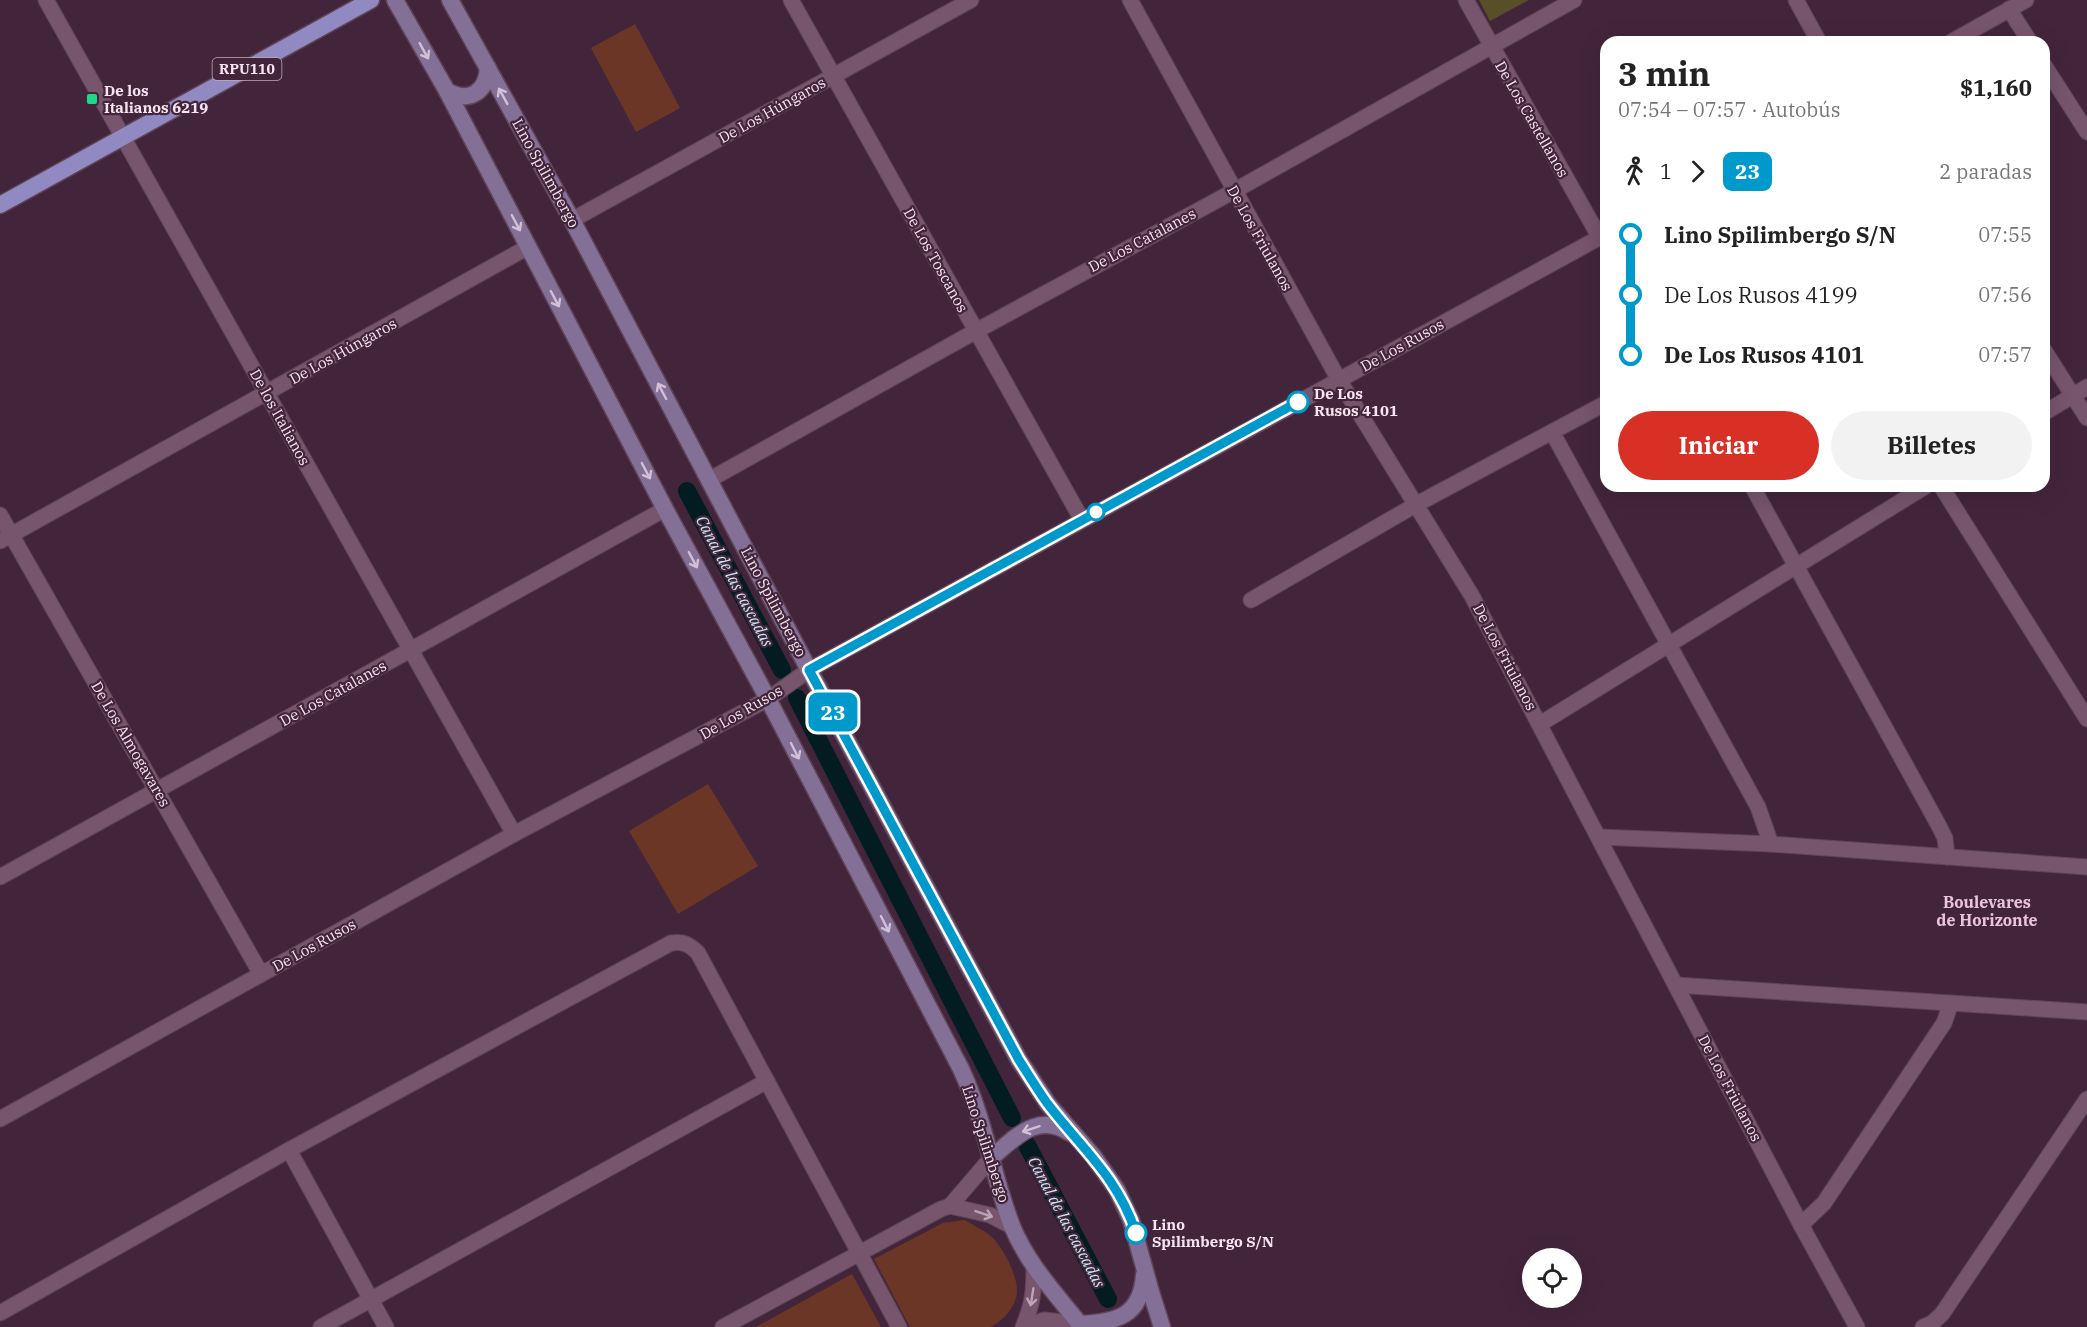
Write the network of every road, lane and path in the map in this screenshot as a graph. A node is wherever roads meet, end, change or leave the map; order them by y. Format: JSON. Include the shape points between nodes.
{"nodes":[{"id":1,"x":46,"y":0,"type":"edge"},
{"id":2,"x":371,"y":0,"type":"edge"},
{"id":3,"x":395,"y":0,"type":"edge"},
{"id":4,"x":450,"y":0,"type":"edge"},
{"id":5,"x":791,"y":0,"type":"edge"},
{"id":6,"x":971,"y":0,"type":"edge"},
{"id":7,"x":1130,"y":0,"type":"edge"},
{"id":8,"x":1466,"y":0,"type":"edge"},
{"id":9,"x":1574,"y":0,"type":"edge"},
{"id":10,"x":1796,"y":0,"type":"edge"},
{"id":11,"x":2026,"y":0,"type":"edge"},
{"id":12,"x":2009,"y":9,"type":"junction"},
{"id":13,"x":1816,"y":36,"type":"edge"},
{"id":14,"x":1962,"y":36,"type":"edge"},
{"id":15,"x":2026,"y":36,"type":"edge"},
{"id":16,"x":1491,"y":47,"type":"junction"},
{"id":17,"x":488,"y":68,"type":"junction"},
{"id":18,"x":2050,"y":74,"type":"edge"},
{"id":19,"x":833,"y":76,"type":"junction"},
{"id":20,"x":447,"y":91,"type":"junction"},
{"id":21,"x":2087,"y":132,"type":"edge"},
{"id":22,"x":122,"y":138,"type":"junction"},
{"id":23,"x":1234,"y":191,"type":"junction"},
{"id":24,"x":0,"y":205,"type":"edge"},
{"id":25,"x":572,"y":220,"type":"junction"},
{"id":26,"x":1600,"y":231,"type":"edge"},
{"id":27,"x":1600,"y":238,"type":"edge"},
{"id":28,"x":528,"y":247,"type":"junction"},
{"id":29,"x":976,"y":331,"type":"junction"},
{"id":30,"x":2050,"y":360,"type":"edge"},
{"id":31,"x":1339,"y":380,"type":"junction"},
{"id":32,"x":2087,"y":387,"type":"edge"},
{"id":33,"x":267,"y":394,"type":"junction"},
{"id":34,"x":2073,"y":396,"type":"junction"},
{"id":35,"x":1600,"y":406,"type":"edge"},
{"id":36,"x":2050,"y":409,"type":"edge"},
{"id":37,"x":2087,"y":418,"type":"edge"},
{"id":38,"x":1552,"y":432,"type":"junction"},
{"id":39,"x":710,"y":480,"type":"junction"},
{"id":40,"x":1755,"y":492,"type":"edge"},
{"id":41,"x":1916,"y":492,"type":"edge"},
{"id":42,"x":1945,"y":492,"type":"edge"},
{"id":43,"x":1417,"y":504,"type":"junction"},
{"id":44,"x":665,"y":509,"type":"junction"},
{"id":45,"x":0,"y":515,"type":"edge"},
{"id":46,"x":1082,"y":520,"type":"junction"},
{"id":47,"x":6,"y":538,"type":"edge"},
{"id":48,"x":1797,"y":566,"type":"junction"},
{"id":49,"x":1251,"y":600,"type":"dead end"},
{"id":50,"x":1669,"y":644,"type":"junction"},
{"id":51,"x":411,"y":650,"type":"junction"},
{"id":52,"x":809,"y":670,"type":"junction"},
{"id":53,"x":768,"y":699,"type":"junction"},
{"id":54,"x":2087,"y":719,"type":"edge"},
{"id":55,"x":1540,"y":724,"type":"junction"},
{"id":56,"x":157,"y":790,"type":"junction"},
{"id":57,"x":514,"y":834,"type":"junction"},
{"id":58,"x":1599,"y":837,"type":"junction"},
{"id":59,"x":1771,"y":844,"type":"junction"},
{"id":60,"x":1947,"y":857,"type":"junction"},
{"id":61,"x":2087,"y":867,"type":"edge"},
{"id":62,"x":0,"y":877,"type":"edge"},
{"id":63,"x":261,"y":974,"type":"junction"},
{"id":64,"x":1676,"y":985,"type":"junction"},
{"id":65,"x":1951,"y":1003,"type":"junction"},
{"id":66,"x":2087,"y":1012,"type":"edge"},
{"id":67,"x":767,"y":1081,"type":"junction"},
{"id":68,"x":2087,"y":1099,"type":"edge"},
{"id":69,"x":1,"y":1116,"type":"edge"},
{"id":70,"x":1076,"y":1137,"type":"junction"},
{"id":71,"x":289,"y":1150,"type":"junction"},
{"id":72,"x":992,"y":1157,"type":"junction"},
{"id":73,"x":950,"y":1206,"type":"junction"},
{"id":74,"x":1801,"y":1225,"type":"junction"},
{"id":75,"x":1013,"y":1227,"type":"junction"},
{"id":76,"x":859,"y":1252,"type":"junction"},
{"id":77,"x":1034,"y":1266,"type":"junction"},
{"id":78,"x":1144,"y":1271,"type":"junction"},
{"id":79,"x":371,"y":1300,"type":"junction"},
{"id":80,"x":0,"y":1313,"type":"edge"},
{"id":81,"x":1081,"y":1326,"type":"edge"},
{"id":82,"x":321,"y":1327,"type":"edge"},
{"id":83,"x":386,"y":1327,"type":"edge"},
{"id":84,"x":723,"y":1327,"type":"edge"},
{"id":85,"x":899,"y":1327,"type":"edge"},
{"id":86,"x":1023,"y":1327,"type":"edge"},
{"id":87,"x":1162,"y":1327,"type":"edge"},
{"id":88,"x":1857,"y":1327,"type":"edge"},
{"id":89,"x":1923,"y":1327,"type":"edge"}],
"edges":[{"from":1,"to":22,"type":"street","name":"De los Italianos"},
{"from":2,"to":22,"type":"main road","number":"RPU110"},
{"from":3,"to":20,"type":"main road","name":"Lino Spilimbergo","one_way":true},
{"from":4,"to":17,"type":"main road","name":"Lino Spilimbergo"},
{"from":5,"to":19,"type":"street","name":"De Los Toscanos"},
{"from":6,"to":19,"type":"street","name":"De Los Húngaros"},
{"from":7,"to":23,"type":"street","name":"De Los Friulanos"},
{"from":8,"to":16,"type":"street","name":"De Los Castellanos"},
{"from":9,"to":16,"type":"street","name":"De Los Catalanes"},
{"from":10,"to":13,"type":"street"},
{"from":11,"to":12,"type":"street"},
{"from":12,"to":14,"type":"street"},
{"from":12,"to":15,"type":"street"},
{"from":16,"to":23,"type":"street","name":"De Los Catalanes"},
{"from":16,"to":26,"type":"street","name":"De Los Castellanos"},
{"from":17,"to":20,"type":"main road","via":[[487,78],[475,93],[455,96]]},
{"from":25,"to":17,"type":"main road","name":"Lino Spilimbergo","one_way":true},
{"from":18,"to":21,"type":"street"},
{"from":19,"to":25,"type":"street","name":"De Los Húngaros"},
{"from":19,"to":29,"type":"street","name":"De Los Toscanos"},
{"from":20,"to":28,"type":"main road","name":"Lino Spilimbergo","one_way":true},
{"from":22,"to":24,"type":"main road","number":"RPU110"},
{"from":22,"to":33,"type":"street","name":"De los Italianos"},
{"from":23,"to":29,"type":"street","name":"De Los Catalanes"},
{"from":23,"to":31,"type":"street","name":"De Los Friulanos"},
{"from":39,"to":25,"type":"main road","name":"Lino Spilimbergo","one_way":true},
{"from":27,"to":31,"type":"street","name":"De Los Rusos"},
{"from":28,"to":33,"type":"street","name":"De Los Húngaros"},
{"from":28,"to":44,"type":"main road","name":"Lino Spilimbergo","one_way":true},
{"from":29,"to":39,"type":"street","name":"De Los Catalanes"},
{"from":29,"to":46,"type":"street","name":"De Los Toscanos"},
{"from":30,"to":34,"type":"street"},
{"from":31,"to":43,"type":"street","name":"De Los Friulanos"},
{"from":31,"to":46,"type":"street","name":"De Los Rusos"},
{"from":32,"to":34,"type":"street"},
{"from":33,"to":47,"type":"street","name":"De Los Húngaros"},
{"from":33,"to":51,"type":"street","name":"De los Italianos"},
{"from":34,"to":36,"type":"street"},
{"from":34,"to":37,"type":"street"},
{"from":35,"to":38,"type":"street"},
{"from":38,"to":43,"type":"street"},
{"from":38,"to":50,"type":"street"},
{"from":39,"to":52,"type":"main road","name":"Lino Spilimbergo"},
{"from":40,"to":48,"type":"street"},
{"from":41,"to":48,"type":"street"},
{"from":42,"to":54,"type":"street"},
{"from":43,"to":49,"type":"street"},
{"from":43,"to":55,"type":"street","name":"De Los Friulanos","via":[[1467,586]]},
{"from":44,"to":51,"type":"street","name":"De Los Catalanes"},
{"from":44,"to":53,"type":"main road","name":"Lino Spilimbergo","one_way":true},
{"from":45,"to":47,"type":"street","name":"De Los Almogavares"},
{"from":46,"to":52,"type":"street","name":"De Los Rusos"},
{"from":47,"to":56,"type":"street","name":"De Los Almogavares"},
{"from":48,"to":50,"type":"street"},
{"from":48,"to":60,"type":"street","via":[[1939,826]]},
{"from":50,"to":55,"type":"street"},
{"from":50,"to":59,"type":"street","via":[[1758,807]]},
{"from":51,"to":56,"type":"street","name":"De Los Catalanes"},
{"from":51,"to":57,"type":"street","name":"De los Italianos"},
{"from":52,"to":53,"type":"street","name":"De Los Rusos"},
{"from":52,"to":70,"type":"main road","name":"Lino Spilimbergo","via":[[1014,1050],[1048,1104]]},
{"from":53,"to":57,"type":"street","name":"De Los Rusos"},
{"from":53,"to":72,"type":"main road","name":"Lino Spilimbergo","one_way":true,"via":[[961,1069]]},
{"from":55,"to":58,"type":"street","name":"De Los Friulanos"},
{"from":56,"to":62,"type":"street","name":"De Los Catalanes"},
{"from":56,"to":63,"type":"street","name":"De Los Almogavares"},
{"from":57,"to":63,"type":"street","name":"De Los Rusos"},
{"from":58,"to":59,"type":"street"},
{"from":58,"to":64,"type":"street","name":"De Los Friulanos"},
{"from":59,"to":60,"type":"street"},
{"from":60,"to":61,"type":"street"},
{"from":63,"to":69,"type":"street","name":"De Los Rusos"},
{"from":64,"to":65,"type":"street"},
{"from":64,"to":74,"type":"street","name":"De Los Friulanos"},
{"from":65,"to":66,"type":"street"},
{"from":65,"to":74,"type":"street","via":[[1944,1023],[1824,1203]]},
{"from":67,"to":71,"type":"street","via":[[698,953],[682,941],[671,943]]},
{"from":67,"to":76,"type":"street"},
{"from":67,"to":79,"type":"street"},
{"from":68,"to":89,"type":"street","via":[[1942,1314]]},
{"from":70,"to":72,"type":"main road","one_way":true,"via":[[1056,1126],[1034,1127],[1017,1135]]},
{"from":70,"to":78,"type":"main road","name":"Lino Spilimbergo","via":[[1106,1173],[1125,1205]]},
{"from":71,"to":79,"type":"street"},
{"from":71,"to":80,"type":"street"},
{"from":72,"to":73,"type":"street"},
{"from":72,"to":75,"type":"main road","name":"Lino Spilimbergo"},
{"from":73,"to":75,"type":"street","one_way":true,"via":[[990,1215]]},
{"from":73,"to":76,"type":"street"},
{"from":74,"to":88,"type":"street","name":"De Los Friulanos"},
{"from":75,"to":77,"type":"main road","name":"Lino Spilimbergo"},
{"from":76,"to":84,"type":"street"},
{"from":76,"to":85,"type":"street"},
{"from":77,"to":81,"type":"main road","name":"Lino Spilimbergo"},
{"from":77,"to":86,"type":"street","one_way":true,"via":[[1034,1293]]},
{"from":78,"to":81,"type":"main road","via":[[1141,1294],[1130,1312],[1114,1320]]},
{"from":78,"to":87,"type":"main road","name":"Lino Spilimbergo"},
{"from":79,"to":82,"type":"street"},
{"from":79,"to":83,"type":"street"},
{"from":81,"to":86,"type":"street","via":[[1044,1320]]}]}
